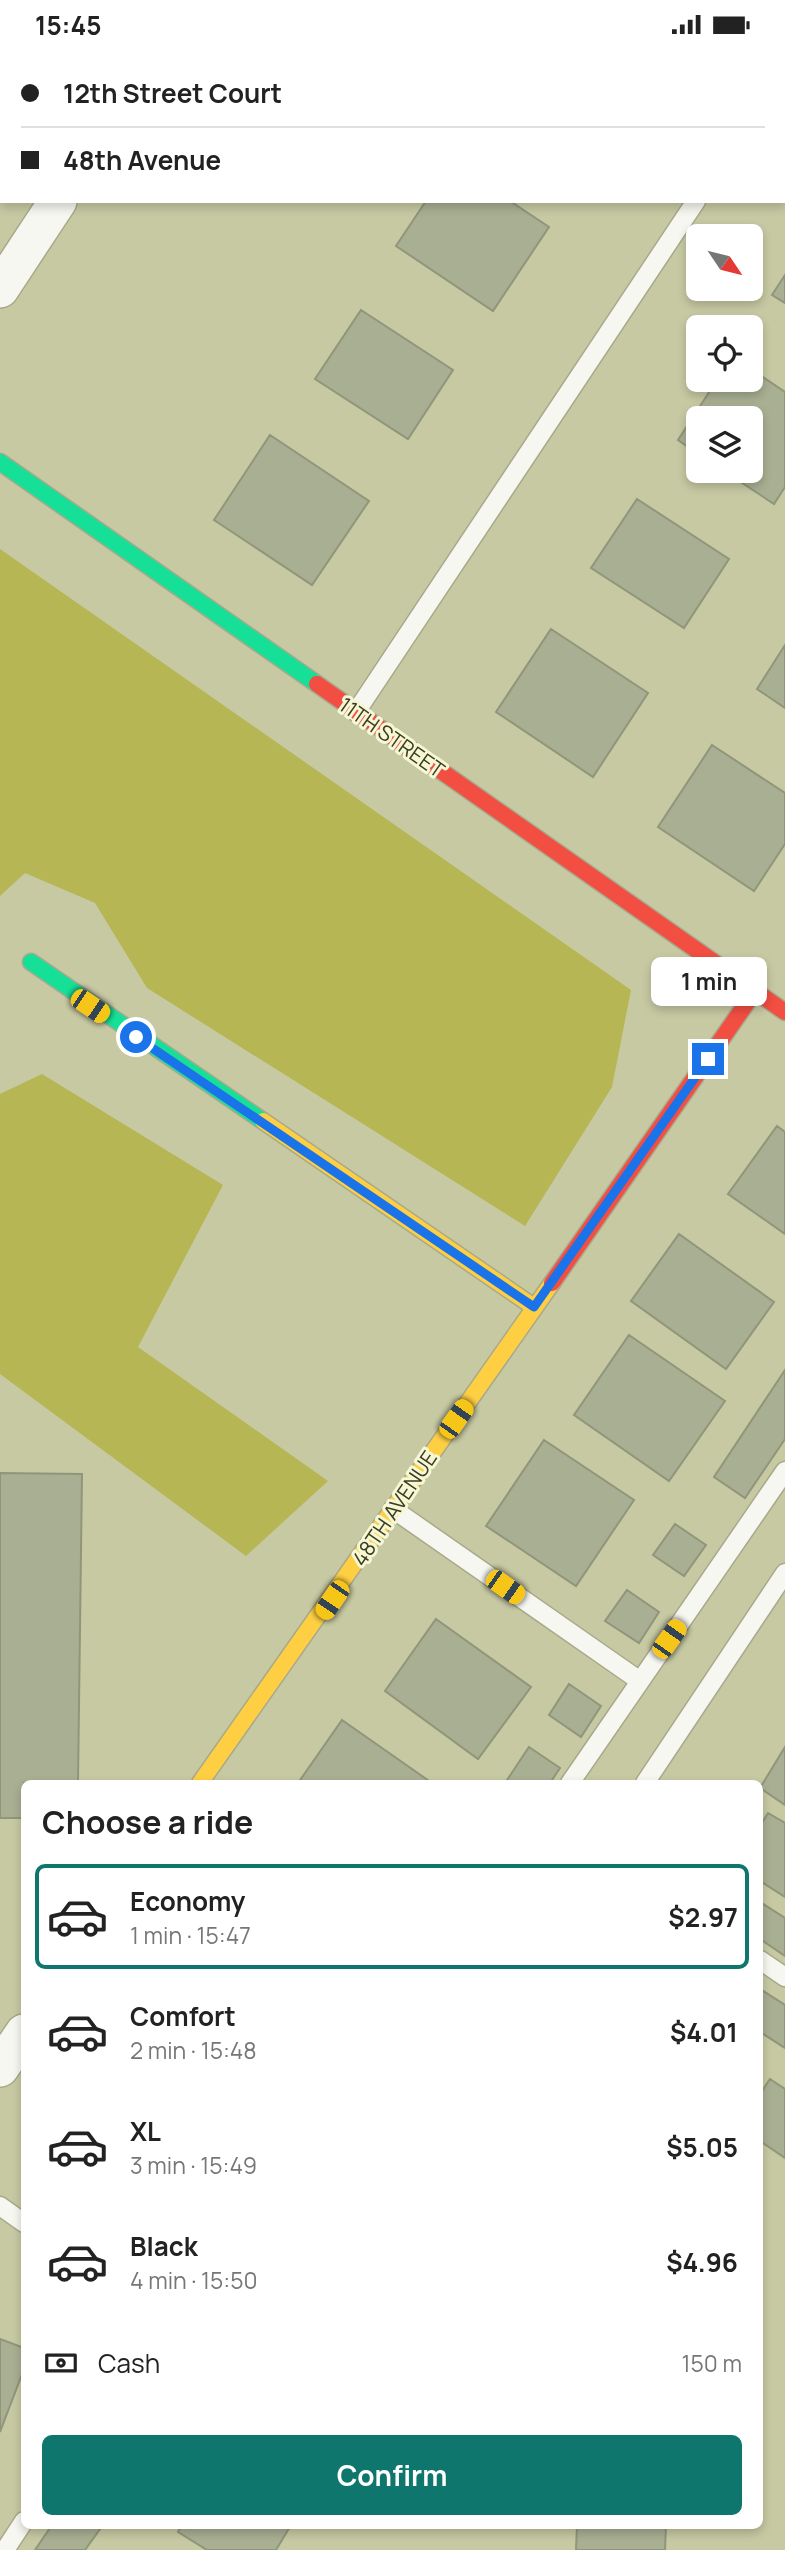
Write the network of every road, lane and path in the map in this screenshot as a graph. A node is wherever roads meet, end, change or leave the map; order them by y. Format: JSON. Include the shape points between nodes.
{"nodes":[{"id":1,"x":57,"y":203,"type":"edge"},
{"id":2,"x":695,"y":203,"type":"edge"},
{"id":3,"x":0,"y":289,"type":"edge"},
{"id":4,"x":0,"y":462,"type":"edge"},
{"id":5,"x":356,"y":712,"type":"junction"},
{"id":6,"x":31,"y":962,"type":"dead end"},
{"id":7,"x":755,"y":991,"type":"junction"},
{"id":8,"x":785,"y":1012,"type":"edge"},
{"id":9,"x":534,"y":1307,"type":"junction"},
{"id":10,"x":785,"y":1471,"type":"edge"},
{"id":11,"x":393,"y":1509,"type":"junction"},
{"id":12,"x":785,"y":1573,"type":"edge"},
{"id":13,"x":640,"y":1681,"type":"junction"},
{"id":14,"x":202,"y":1780,"type":"edge"},
{"id":15,"x":572,"y":1780,"type":"edge"},
{"id":16,"x":647,"y":1780,"type":"edge"},
{"id":17,"x":763,"y":1962,"type":"edge"},
{"id":18,"x":785,"y":1977,"type":"edge"},
{"id":19,"x":21,"y":2037,"type":"edge"},
{"id":20,"x":0,"y":2068,"type":"edge"},
{"id":21,"x":0,"y":2206,"type":"edge"},
{"id":22,"x":21,"y":2221,"type":"edge"},
{"id":23,"x":21,"y":2526,"type":"edge"},
{"id":24,"x":5,"y":2550,"type":"edge"}],
"edges":[{"from":1,"to":3,"type":"street"},
{"from":2,"to":5,"type":"lane"},
{"from":4,"to":5,"type":"street","name":"11TH STREET"},
{"from":5,"to":7,"type":"street","name":"11TH STREET"},
{"from":6,"to":9,"type":"street"},
{"from":7,"to":8,"type":"street","name":"11TH STREET"},
{"from":7,"to":9,"type":"street","name":"48TH AVENUE"},
{"from":9,"to":11,"type":"street","name":"48TH AVENUE"},
{"from":10,"to":13,"type":"lane"},
{"from":11,"to":13,"type":"lane"},
{"from":11,"to":14,"type":"street","name":"48TH AVENUE"},
{"from":12,"to":16,"type":"lane"},
{"from":13,"to":15,"type":"lane"},
{"from":17,"to":18,"type":"lane"},
{"from":19,"to":20,"type":"street"},
{"from":21,"to":22,"type":"lane"},
{"from":23,"to":24,"type":"lane"}]}
